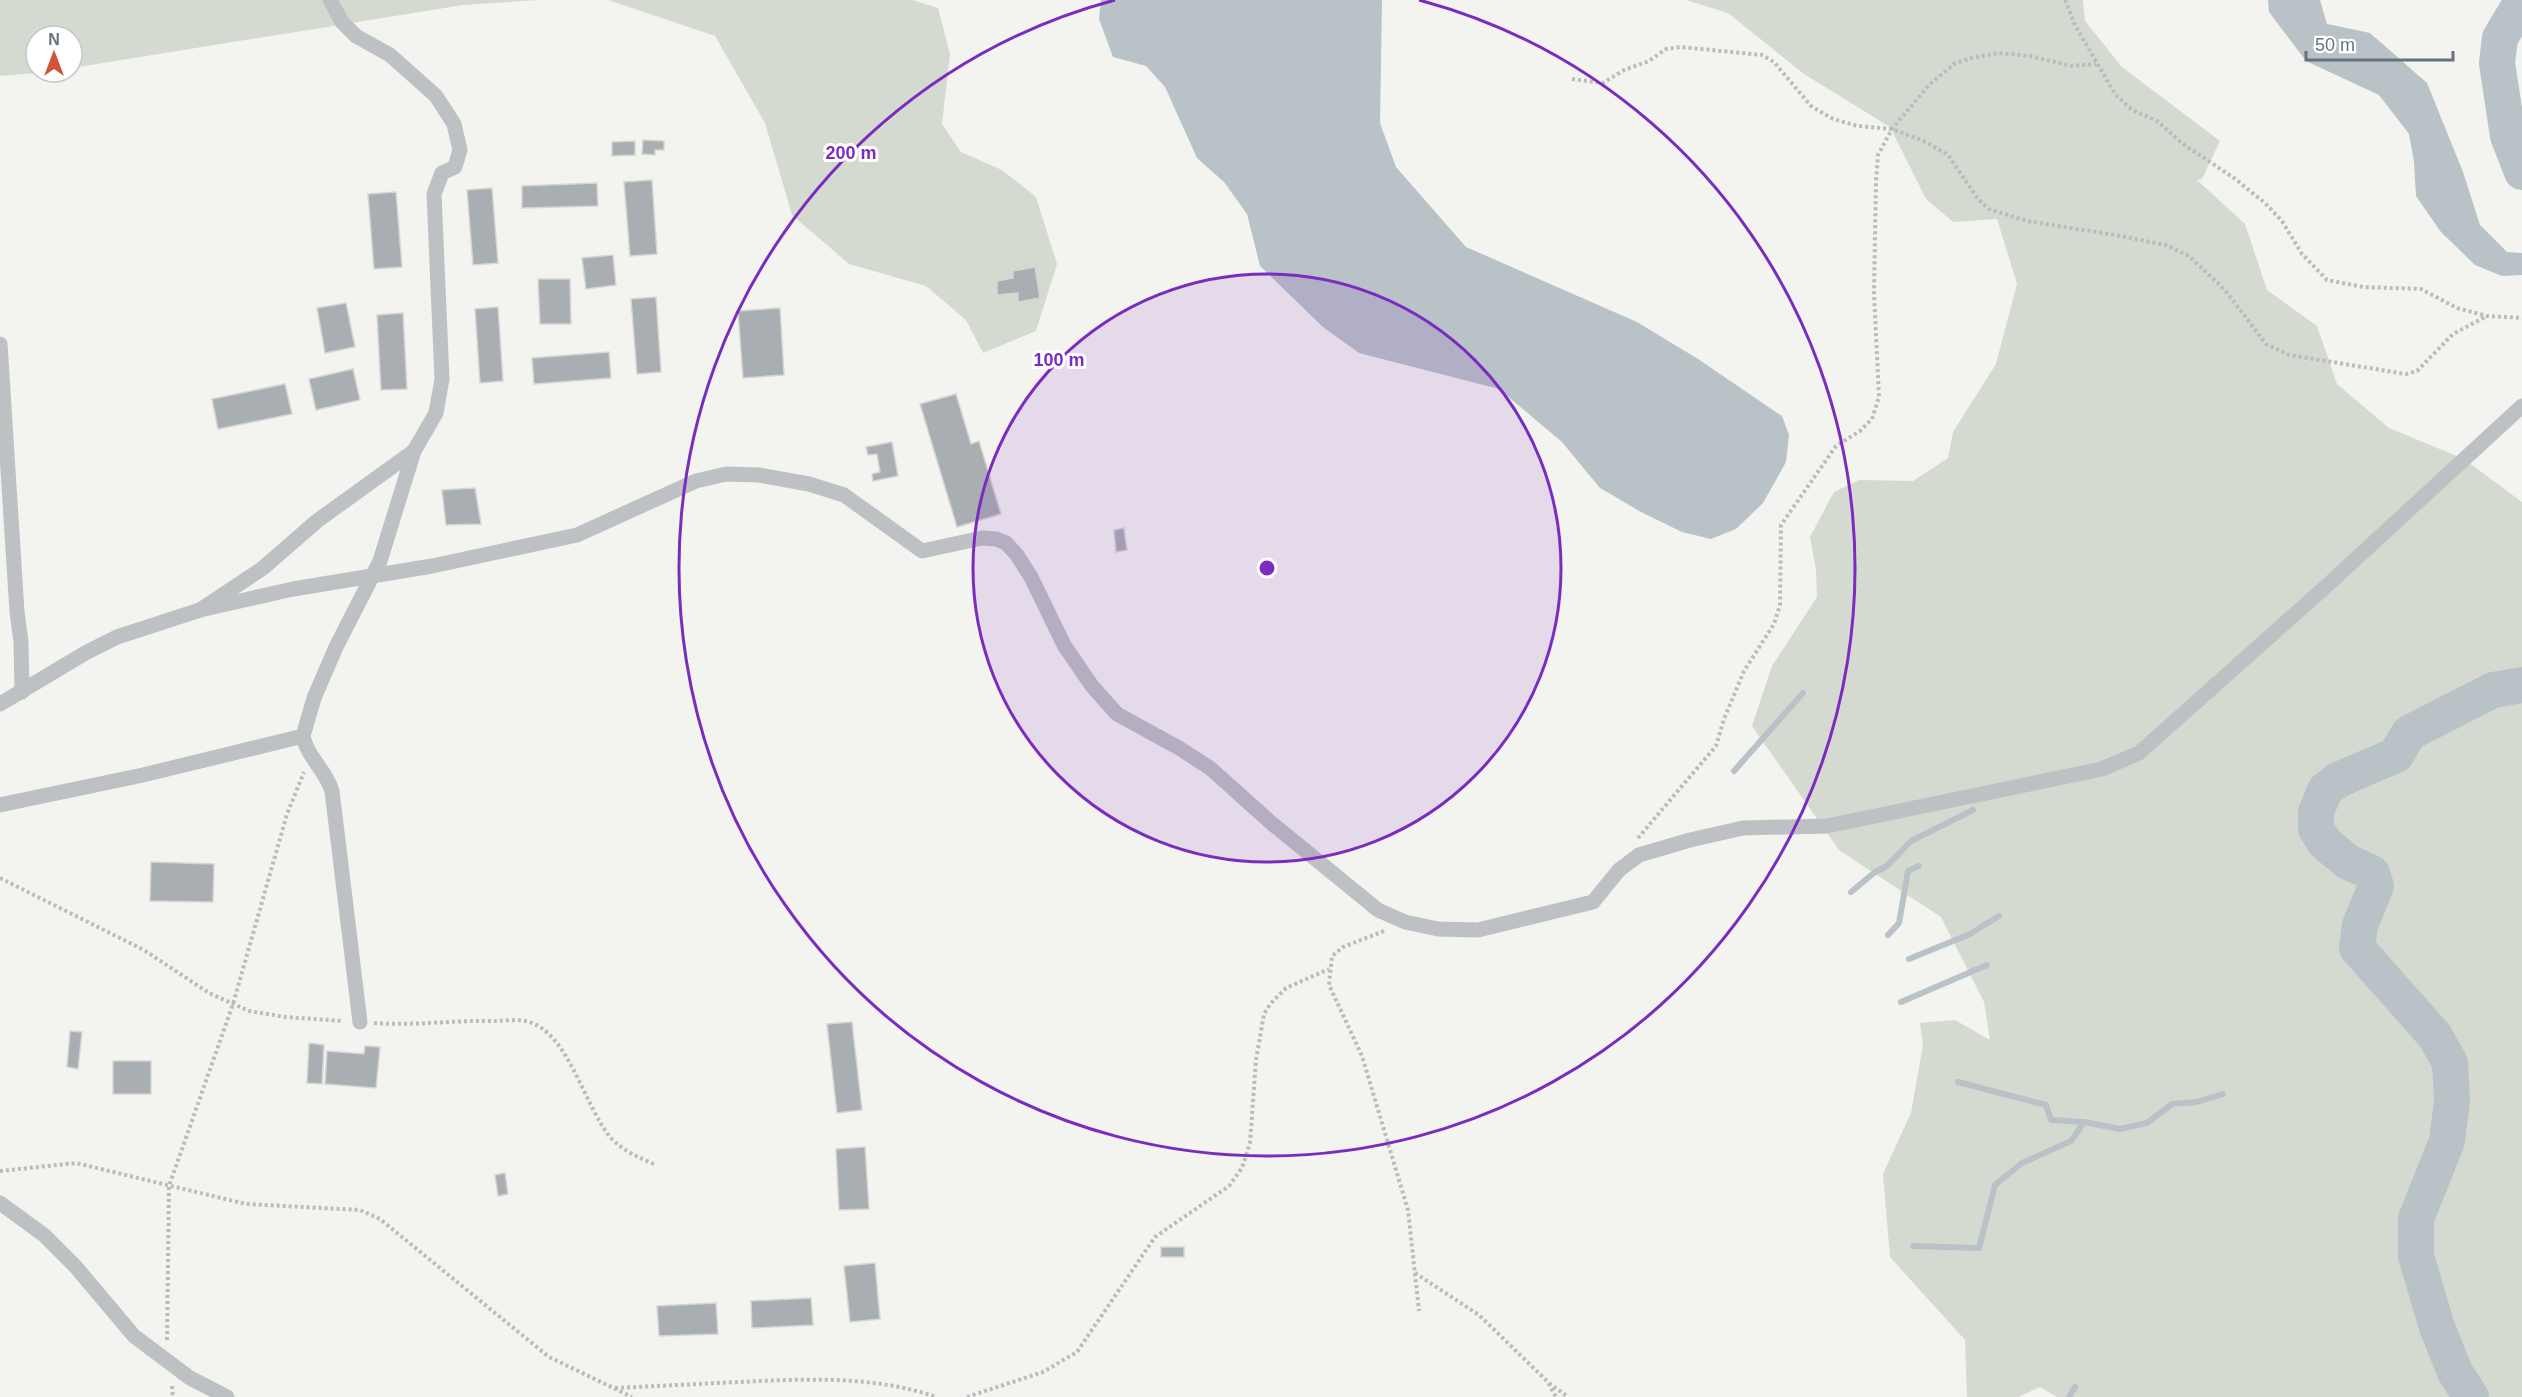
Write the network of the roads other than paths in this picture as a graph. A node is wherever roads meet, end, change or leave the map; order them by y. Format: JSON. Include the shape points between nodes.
{"nodes":[{"id":1,"x":330,"y":0,"type":"edge"},
{"id":2,"x":0,"y":344,"type":"edge"},
{"id":3,"x":2522,"y":406,"type":"edge"},
{"id":4,"x":414,"y":451,"type":"junction"},
{"id":5,"x":374,"y":575,"type":"junction"},
{"id":6,"x":200,"y":610,"type":"junction"},
{"id":7,"x":22,"y":693,"type":"junction"},
{"id":8,"x":0,"y":704,"type":"edge"},
{"id":9,"x":303,"y":736,"type":"junction"},
{"id":10,"x":0,"y":805,"type":"edge"},
{"id":11,"x":360,"y":1022,"type":"dead end"},
{"id":12,"x":0,"y":1203,"type":"edge"},
{"id":13,"x":227,"y":1397,"type":"edge"}],
"edges":[{"from":1,"to":4,"type":"street","via":[[342,22],[356,36],[390,55],[436,96],[454,124],[460,150],[455,167],[442,173],[434,194],[442,379],[436,413]]},
{"from":2,"to":7,"type":"street"},
{"from":3,"to":5,"type":"street","via":[[2139,753],[2102,769],[1827,826],[1743,828],[1690,840],[1639,855],[1619,870],[1593,902],[1478,930],[1438,929],[1405,922],[1378,910],[1210,768],[1117,714],[1064,645],[1017,555],[996,539],[982,538],[922,551],[844,495],[759,475],[726,474],[696,481],[577,535]]},
{"from":4,"to":5,"type":"street"},
{"from":4,"to":6,"type":"street","via":[[317,521],[263,567]]},
{"from":5,"to":6,"type":"street"},
{"from":5,"to":9,"type":"street","via":[[336,647]]},
{"from":6,"to":7,"type":"street","via":[[117,636]]},
{"from":7,"to":8,"type":"street"},
{"from":9,"to":10,"type":"street","via":[[143,776]]},
{"from":9,"to":11,"type":"street","via":[[332,791]]},
{"from":12,"to":13,"type":"street","via":[[44,1235],[134,1336],[190,1378]]}]}
